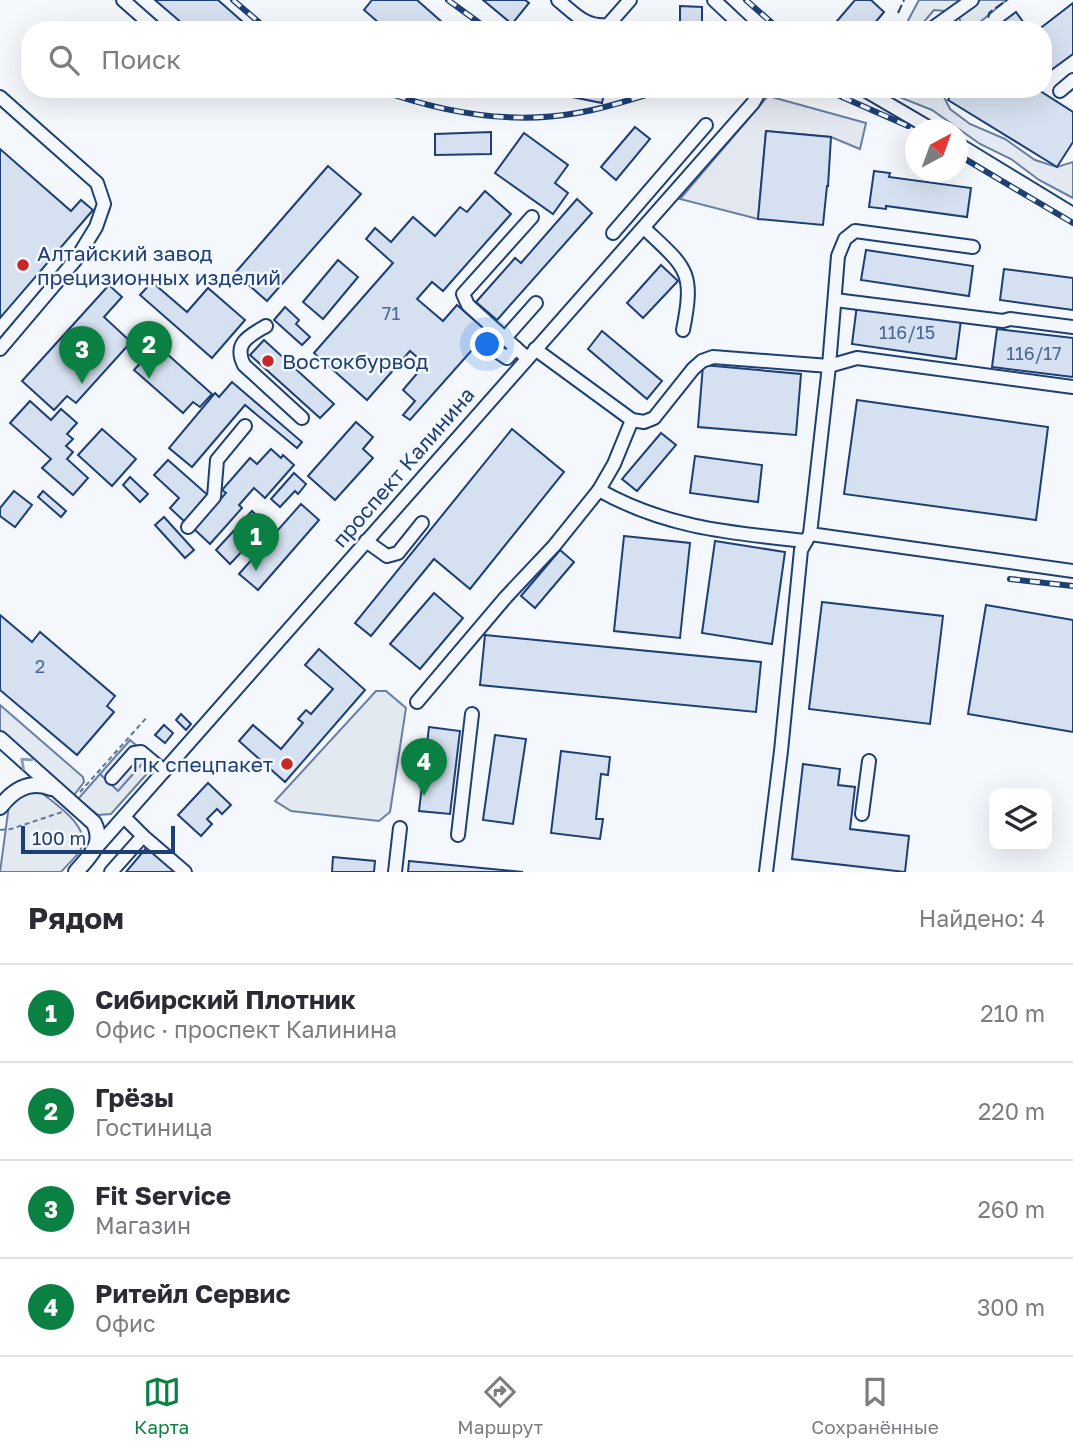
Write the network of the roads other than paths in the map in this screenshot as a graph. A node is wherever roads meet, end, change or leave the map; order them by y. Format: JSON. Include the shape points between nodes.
{"nodes":[{"id":1,"x":122,"y":0,"type":"edge"},
{"id":2,"x":558,"y":0,"type":"edge"},
{"id":3,"x":630,"y":0,"type":"edge"},
{"id":4,"x":714,"y":0,"type":"edge"},
{"id":5,"x":972,"y":0,"type":"edge"},
{"id":6,"x":146,"y":21,"type":"edge"},
{"id":7,"x":582,"y":21,"type":"edge"},
{"id":8,"x":612,"y":21,"type":"edge"},
{"id":9,"x":736,"y":21,"type":"edge"},
{"id":10,"x":943,"y":21,"type":"edge"},
{"id":11,"x":1073,"y":80,"type":"edge"},
{"id":12,"x":1060,"y":91,"type":"dead end"},
{"id":13,"x":0,"y":97,"type":"edge"},
{"id":14,"x":756,"y":98,"type":"edge"},
{"id":15,"x":878,"y":98,"type":"edge"},
{"id":16,"x":914,"y":119,"type":"edge"},
{"id":17,"x":706,"y":125,"type":"dead end"},
{"id":18,"x":968,"y":151,"type":"edge"},
{"id":19,"x":1073,"y":214,"type":"edge"},
{"id":20,"x":532,"y":218,"type":"dead end"},
{"id":21,"x":644,"y":228,"type":"junction"},
{"id":22,"x":613,"y":233,"type":"dead end"},
{"id":23,"x":973,"y":247,"type":"dead end"},
{"id":24,"x":835,"y":300,"type":"junction"},
{"id":25,"x":536,"y":303,"type":"dead end"},
{"id":26,"x":266,"y":326,"type":"dead end"},
{"id":27,"x":1073,"y":327,"type":"edge"},
{"id":28,"x":683,"y":330,"type":"dead end"},
{"id":29,"x":505,"y":338,"type":"junction"},
{"id":30,"x":516,"y":348,"type":"junction"},
{"id":31,"x":0,"y":349,"type":"edge"},
{"id":32,"x":495,"y":351,"type":"dead end"},
{"id":33,"x":531,"y":354,"type":"junction"},
{"id":34,"x":830,"y":366,"type":"junction"},
{"id":35,"x":1073,"y":387,"type":"edge"},
{"id":36,"x":302,"y":418,"type":"dead end"},
{"id":37,"x":632,"y":420,"type":"junction"},
{"id":38,"x":245,"y":426,"type":"dead end"},
{"id":39,"x":599,"y":490,"type":"junction"},
{"id":40,"x":422,"y":523,"type":"dead end"},
{"id":41,"x":188,"y":527,"type":"dead end"},
{"id":42,"x":808,"y":538,"type":"junction"},
{"id":43,"x":366,"y":541,"type":"junction"},
{"id":44,"x":1073,"y":571,"type":"edge"},
{"id":45,"x":417,"y":702,"type":"dead end"},
{"id":46,"x":472,"y":714,"type":"dead end"},
{"id":47,"x":0,"y":740,"type":"edge"},
{"id":48,"x":869,"y":761,"type":"dead end"},
{"id":49,"x":164,"y":771,"type":"junction"},
{"id":50,"x":112,"y":778,"type":"dead end"},
{"id":51,"x":59,"y":792,"type":"junction"},
{"id":52,"x":0,"y":807,"type":"edge"},
{"id":53,"x":862,"y":814,"type":"dead end"},
{"id":54,"x":124,"y":817,"type":"junction"},
{"id":55,"x":400,"y":828,"type":"dead end"},
{"id":56,"x":458,"y":835,"type":"dead end"},
{"id":57,"x":143,"y":836,"type":"junction"},
{"id":58,"x":97,"y":847,"type":"junction"},
{"id":59,"x":76,"y":872,"type":"edge"},
{"id":60,"x":111,"y":872,"type":"edge"},
{"id":61,"x":185,"y":872,"type":"edge"},
{"id":62,"x":395,"y":872,"type":"edge"},
{"id":63,"x":766,"y":872,"type":"edge"}],
"edges":[{"from":1,"to":6,"type":"street"},
{"from":2,"to":7,"type":"street"},
{"from":3,"to":8,"type":"street"},
{"from":4,"to":9,"type":"street"},
{"from":5,"to":10,"type":"street"},
{"from":11,"to":12,"type":"street"},
{"from":13,"to":31,"type":"street","via":[[97,183],[104,204],[76,258]]},
{"from":14,"to":21,"type":"street","name":"проспект Калинина"},
{"from":15,"to":16,"type":"street"},
{"from":17,"to":22,"type":"street"},
{"from":18,"to":19,"type":"street"},
{"from":20,"to":29,"type":"street","via":[[463,294],[468,305]]},
{"from":21,"to":28,"type":"street","via":[[687,277],[689,302]]},
{"from":21,"to":33,"type":"street","name":"проспект Калинина"},
{"from":23,"to":24,"type":"street","via":[[855,231],[845,239],[838,256]]},
{"from":24,"to":27,"type":"street"},
{"from":24,"to":34,"type":"street"},
{"from":25,"to":29,"type":"street"},
{"from":26,"to":36,"type":"street","via":[[250,336],[239,355],[244,365]]},
{"from":29,"to":30,"type":"street"},
{"from":30,"to":32,"type":"street","via":[[507,358]]},
{"from":30,"to":33,"type":"street"},
{"from":33,"to":37,"type":"street"},
{"from":33,"to":43,"type":"street","name":"проспект Калинина"},
{"from":34,"to":35,"type":"street","via":[[856,358]]},
{"from":34,"to":37,"type":"street","via":[[702,361],[654,418]]},
{"from":34,"to":42,"type":"street"},
{"from":37,"to":39,"type":"street"},
{"from":38,"to":41,"type":"street","via":[[217,460],[214,497]]},
{"from":39,"to":42,"type":"street","via":[[669,520],[709,530]]},
{"from":39,"to":45,"type":"street"},
{"from":40,"to":43,"type":"street","via":[[397,553],[387,556]]},
{"from":42,"to":44,"type":"street"},
{"from":42,"to":63,"type":"street","via":[[802,550]]},
{"from":43,"to":49,"type":"street","name":"проспект Калинина"},
{"from":46,"to":56,"type":"street"},
{"from":51,"to":47,"type":"main road","one_way":true},
{"from":48,"to":53,"type":"street"},
{"from":49,"to":50,"type":"street","via":[[141,752],[134,753]]},
{"from":49,"to":54,"type":"street","name":"проспект Калинина"},
{"from":51,"to":52,"type":"main road","via":[[33,783]]},
{"from":51,"to":58,"type":"main road","via":[[94,823]]},
{"from":54,"to":57,"type":"street"},
{"from":54,"to":58,"type":"street","name":"проспект Калинина"},
{"from":55,"to":62,"type":"street"},
{"from":57,"to":60,"type":"street"},
{"from":57,"to":61,"type":"street"},
{"from":58,"to":59,"type":"main road","name":"проспект Калинина"}]}
